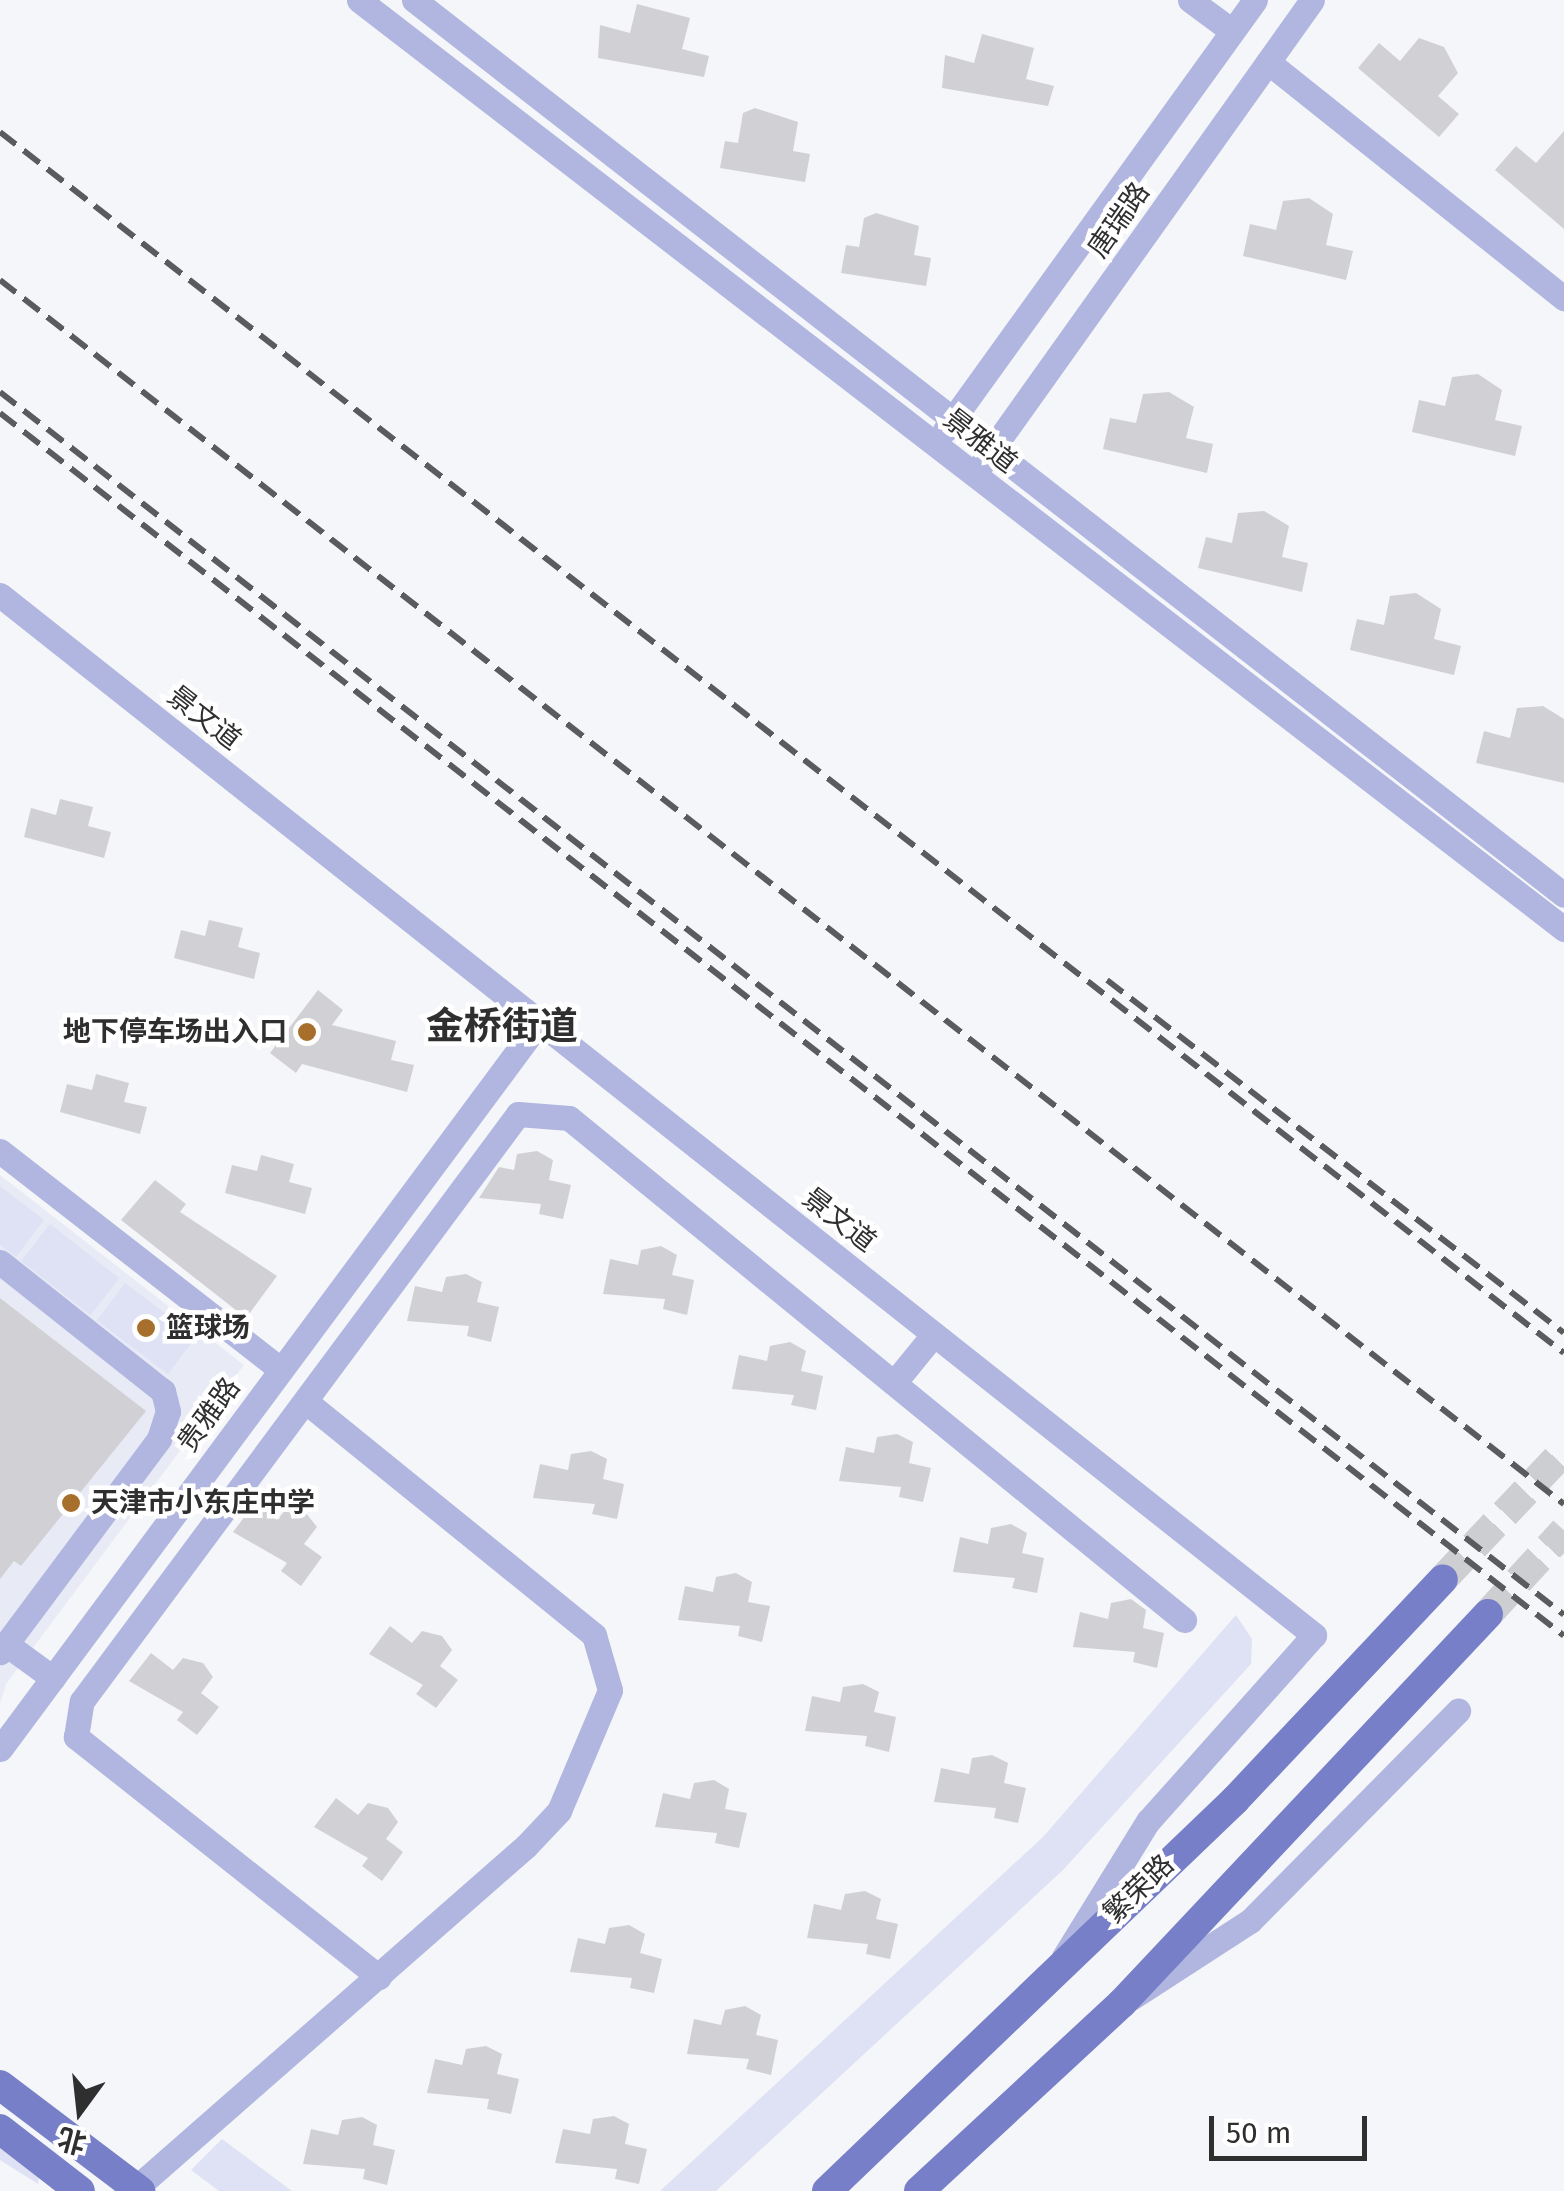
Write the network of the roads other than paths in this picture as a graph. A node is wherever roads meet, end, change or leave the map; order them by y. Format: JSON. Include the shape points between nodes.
{"nodes":[{"id":1,"x":359,"y":0,"type":"edge"},
{"id":2,"x":414,"y":0,"type":"edge"},
{"id":3,"x":1190,"y":0,"type":"edge"},
{"id":4,"x":1255,"y":0,"type":"edge"},
{"id":5,"x":1312,"y":0,"type":"edge"},
{"id":6,"x":1232,"y":32,"type":"junction"},
{"id":7,"x":1268,"y":62,"type":"junction"},
{"id":8,"x":1564,"y":298,"type":"edge"},
{"id":9,"x":954,"y":418,"type":"junction"},
{"id":10,"x":934,"y":444,"type":"junction"},
{"id":11,"x":992,"y":450,"type":"junction"},
{"id":12,"x":974,"y":474,"type":"junction"},
{"id":13,"x":0,"y":595,"type":"edge"},
{"id":14,"x":1564,"y":895,"type":"edge"},
{"id":15,"x":1564,"y":929,"type":"edge"},
{"id":16,"x":540,"y":1022,"type":"junction"},
{"id":17,"x":0,"y":1151,"type":"edge"},
{"id":18,"x":0,"y":1262,"type":"edge"},
{"id":19,"x":934,"y":1334,"type":"junction"},
{"id":20,"x":280,"y":1369,"type":"junction"},
{"id":21,"x":894,"y":1383,"type":"junction"},
{"id":22,"x":310,"y":1405,"type":"junction"},
{"id":23,"x":1443,"y":1579,"type":"tunnel mouth"},
{"id":24,"x":1488,"y":1614,"type":"tunnel mouth"},
{"id":25,"x":1184,"y":1620,"type":"dead end"},
{"id":26,"x":3,"y":1648,"type":"edge"},
{"id":27,"x":52,"y":1678,"type":"junction"},
{"id":28,"x":1458,"y":1711,"type":"dead end"},
{"id":29,"x":0,"y":1749,"type":"edge"},
{"id":30,"x":1061,"y":1964,"type":"junction"},
{"id":31,"x":379,"y":1976,"type":"junction"},
{"id":32,"x":1122,"y":2003,"type":"junction"},
{"id":33,"x":0,"y":2085,"type":"edge"},
{"id":34,"x":0,"y":2129,"type":"edge"},
{"id":35,"x":138,"y":2190,"type":"edge"},
{"id":36,"x":80,"y":2191,"type":"edge"},
{"id":37,"x":826,"y":2191,"type":"edge"},
{"id":38,"x":919,"y":2191,"type":"edge"}],
"edges":[{"from":1,"to":10,"type":"street","name":"景雅道"},
{"from":2,"to":9,"type":"street","name":"景雅道"},
{"from":3,"to":6,"type":"street"},
{"from":4,"to":6,"type":"street","name":"唐瑞路"},
{"from":5,"to":7,"type":"street","name":"唐瑞路"},
{"from":6,"to":9,"type":"street","name":"唐瑞路"},
{"from":7,"to":8,"type":"street"},
{"from":7,"to":11,"type":"street","name":"唐瑞路"},
{"from":9,"to":10,"type":"street","name":"唐瑞路"},
{"from":9,"to":11,"type":"street","name":"景雅道"},
{"from":10,"to":12,"type":"street","name":"景雅道"},
{"from":11,"to":12,"type":"street","name":"唐瑞路"},
{"from":11,"to":14,"type":"street","name":"景雅道"},
{"from":12,"to":15,"type":"street","name":"景雅道"},
{"from":13,"to":16,"type":"street","name":"景文道"},
{"from":16,"to":19,"type":"street","name":"景文道"},
{"from":16,"to":20,"type":"street","name":"贵雅路"},
{"from":17,"to":20,"type":"street"},
{"from":18,"to":26,"type":"street","via":[[163,1391],[168,1411],[158,1439]]},
{"from":19,"to":21,"type":"street"},
{"from":19,"to":30,"type":"street","name":"景文道","via":[[1314,1635],[1148,1821]]},
{"from":20,"to":27,"type":"street","name":"贵雅路"},
{"from":21,"to":22,"type":"street","via":[[569,1118],[518,1114]]},
{"from":21,"to":25,"type":"street"},
{"from":22,"to":31,"type":"street","via":[[82,1701],[76,1737]]},
{"from":22,"to":31,"type":"street","via":[[594,1635],[610,1690],[559,1810]]},
{"from":23,"to":30,"type":"main road","name":"繁荣路","via":[[1234,1800]]},
{"from":24,"to":32,"type":"main road"},
{"from":26,"to":27,"type":"street"},
{"from":27,"to":29,"type":"street","name":"贵雅路"},
{"from":28,"to":32,"type":"street","via":[[1250,1921]]},
{"from":30,"to":37,"type":"main road","name":"繁荣路"},
{"from":31,"to":35,"type":"street"},
{"from":32,"to":38,"type":"main road"},
{"from":33,"to":35,"type":"main road"},
{"from":34,"to":36,"type":"main road"}]}
